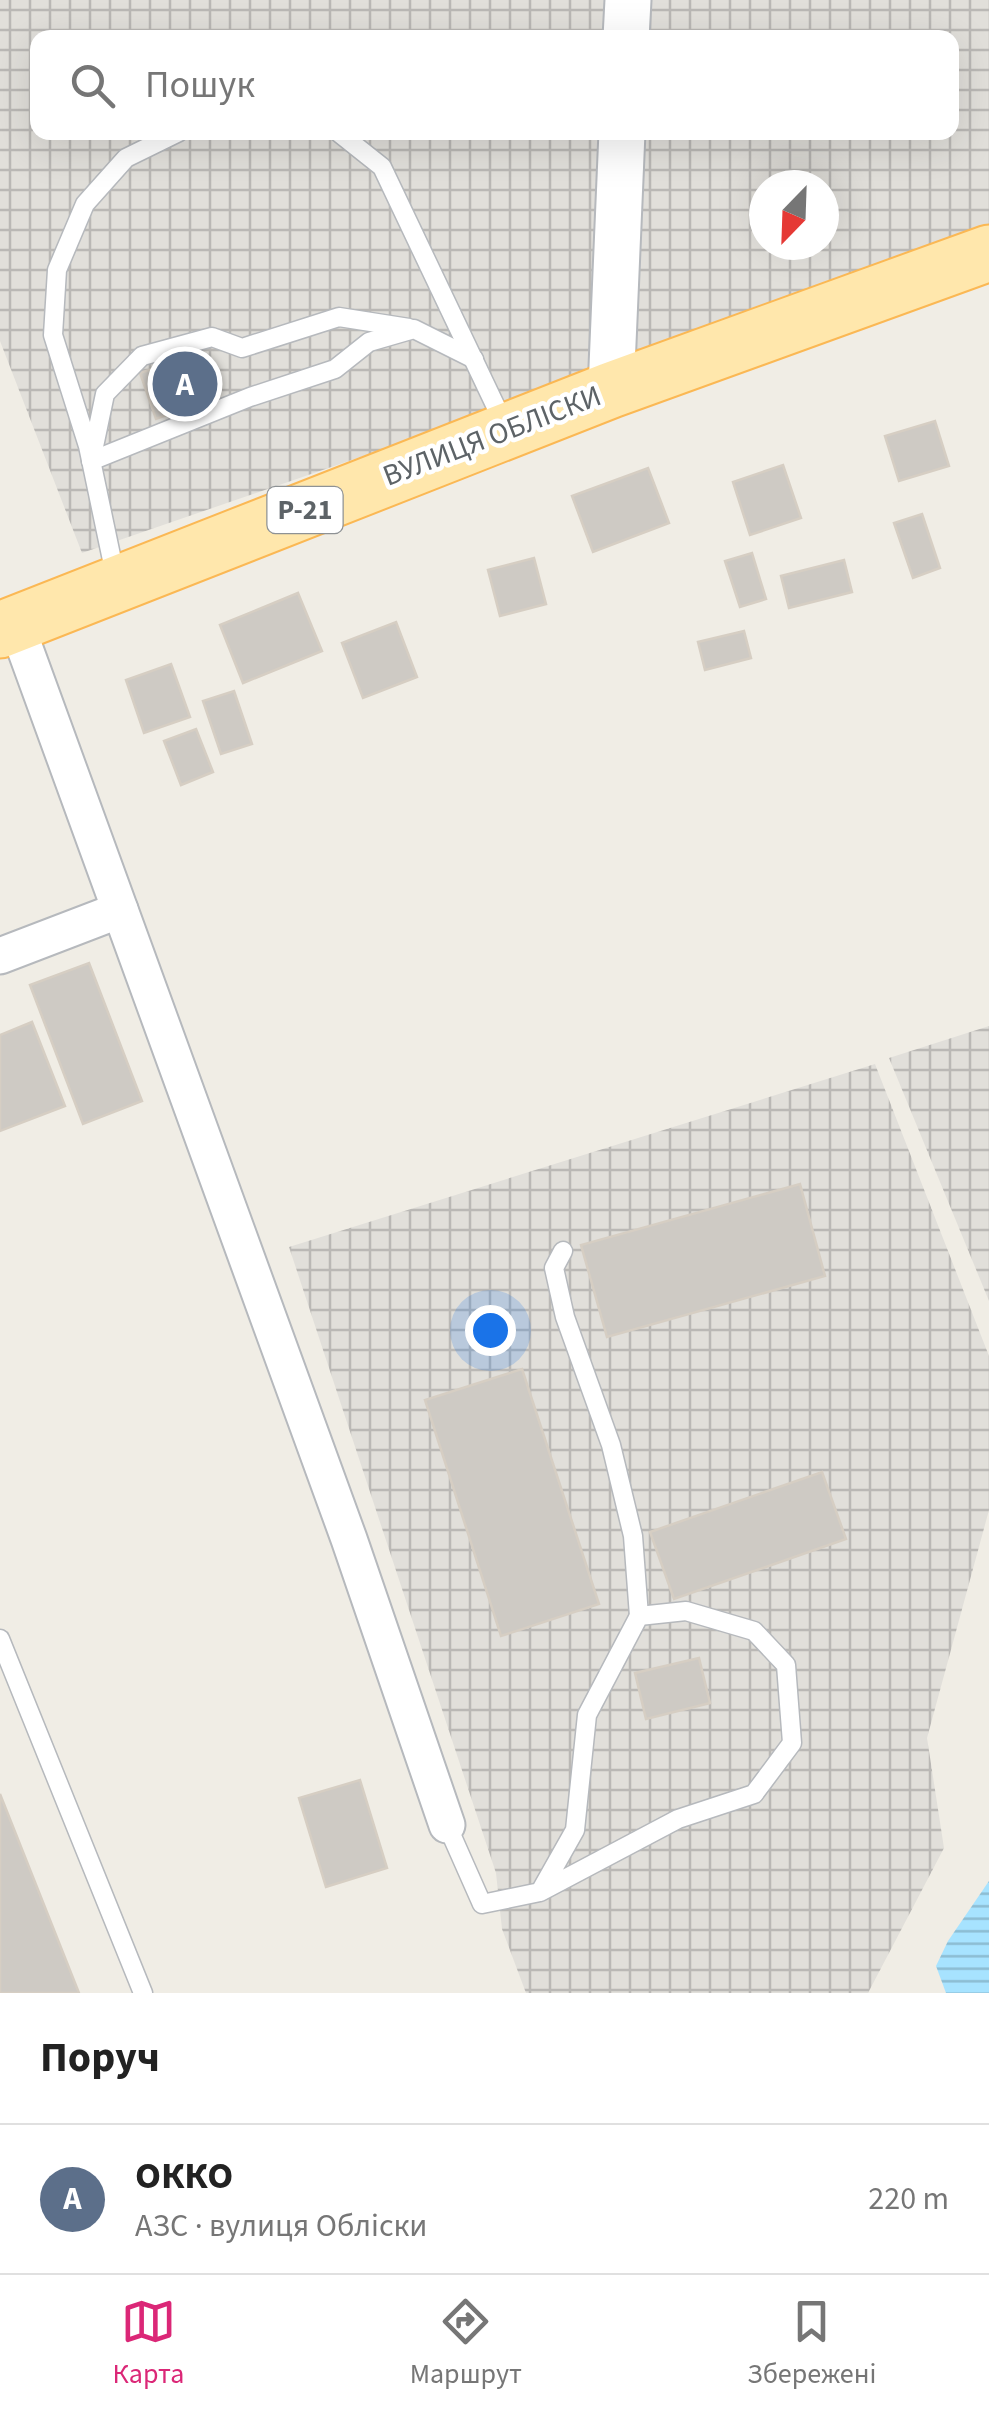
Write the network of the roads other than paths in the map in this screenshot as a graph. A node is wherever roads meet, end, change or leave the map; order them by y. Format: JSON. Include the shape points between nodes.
{"nodes":[{"id":1,"x":628,"y":0,"type":"edge"},
{"id":2,"x":626,"y":30,"type":"edge"},
{"id":3,"x":163,"y":140,"type":"edge"},
{"id":4,"x":348,"y":140,"type":"edge"},
{"id":5,"x":622,"y":140,"type":"edge"},
{"id":6,"x":989,"y":253,"type":"edge"},
{"id":7,"x":414,"y":329,"type":"junction"},
{"id":8,"x":474,"y":359,"type":"junction"},
{"id":9,"x":611,"y":390,"type":"junction"},
{"id":10,"x":507,"y":430,"type":"junction"},
{"id":11,"x":91,"y":462,"type":"junction"},
{"id":12,"x":117,"y":584,"type":"junction"},
{"id":13,"x":8,"y":627,"type":"edge"},
{"id":14,"x":120,"y":910,"type":"junction"},
{"id":15,"x":0,"y":956,"type":"edge"},
{"id":16,"x":563,"y":1252,"type":"dead end"},
{"id":17,"x":640,"y":1616,"type":"junction"},
{"id":18,"x":0,"y":1638,"type":"edge"},
{"id":19,"x":447,"y":1825,"type":"joint"},
{"id":20,"x":540,"y":1892,"type":"junction"},
{"id":21,"x":143,"y":1993,"type":"edge"}],
"edges":[{"from":1,"to":2,"type":"street"},
{"from":3,"to":11,"type":"lane","via":[[126,158],[84,204],[57,270],[52,335]]},
{"from":4,"to":8,"type":"lane","via":[[382,166]]},
{"from":5,"to":9,"type":"street"},
{"from":6,"to":9,"type":"main road","name":"ВУЛИЦЯ ОБЛІСКИ","number":"Р-21"},
{"from":7,"to":8,"type":"lane"},
{"from":7,"to":11,"type":"lane","via":[[369,342],[335,369]]},
{"from":7,"to":11,"type":"lane","via":[[339,317],[242,348],[212,337],[142,356],[105,394]]},
{"from":8,"to":10,"type":"lane"},
{"from":9,"to":10,"type":"main road","name":"ВУЛИЦЯ ОБЛІСКИ","number":"Р-21"},
{"from":10,"to":12,"type":"main road","name":"ВУЛИЦЯ ОБЛІСКИ","number":"Р-21"},
{"from":11,"to":12,"type":"lane"},
{"from":12,"to":13,"type":"main road","name":"ВУЛИЦЯ ОБЛІСКИ","number":"Р-21"},
{"from":13,"to":14,"type":"street"},
{"from":14,"to":15,"type":"street"},
{"from":14,"to":19,"type":"street"},
{"from":16,"to":17,"type":"lane","via":[[554,1268],[611,1445],[633,1536]]},
{"from":17,"to":20,"type":"lane","via":[[587,1714],[575,1830]]},
{"from":17,"to":20,"type":"lane","via":[[686,1611],[754,1631],[786,1665],[792,1743],[754,1794],[678,1819]]},
{"from":18,"to":21,"type":"lane"},
{"from":19,"to":20,"type":"lane","via":[[482,1904]]}]}
